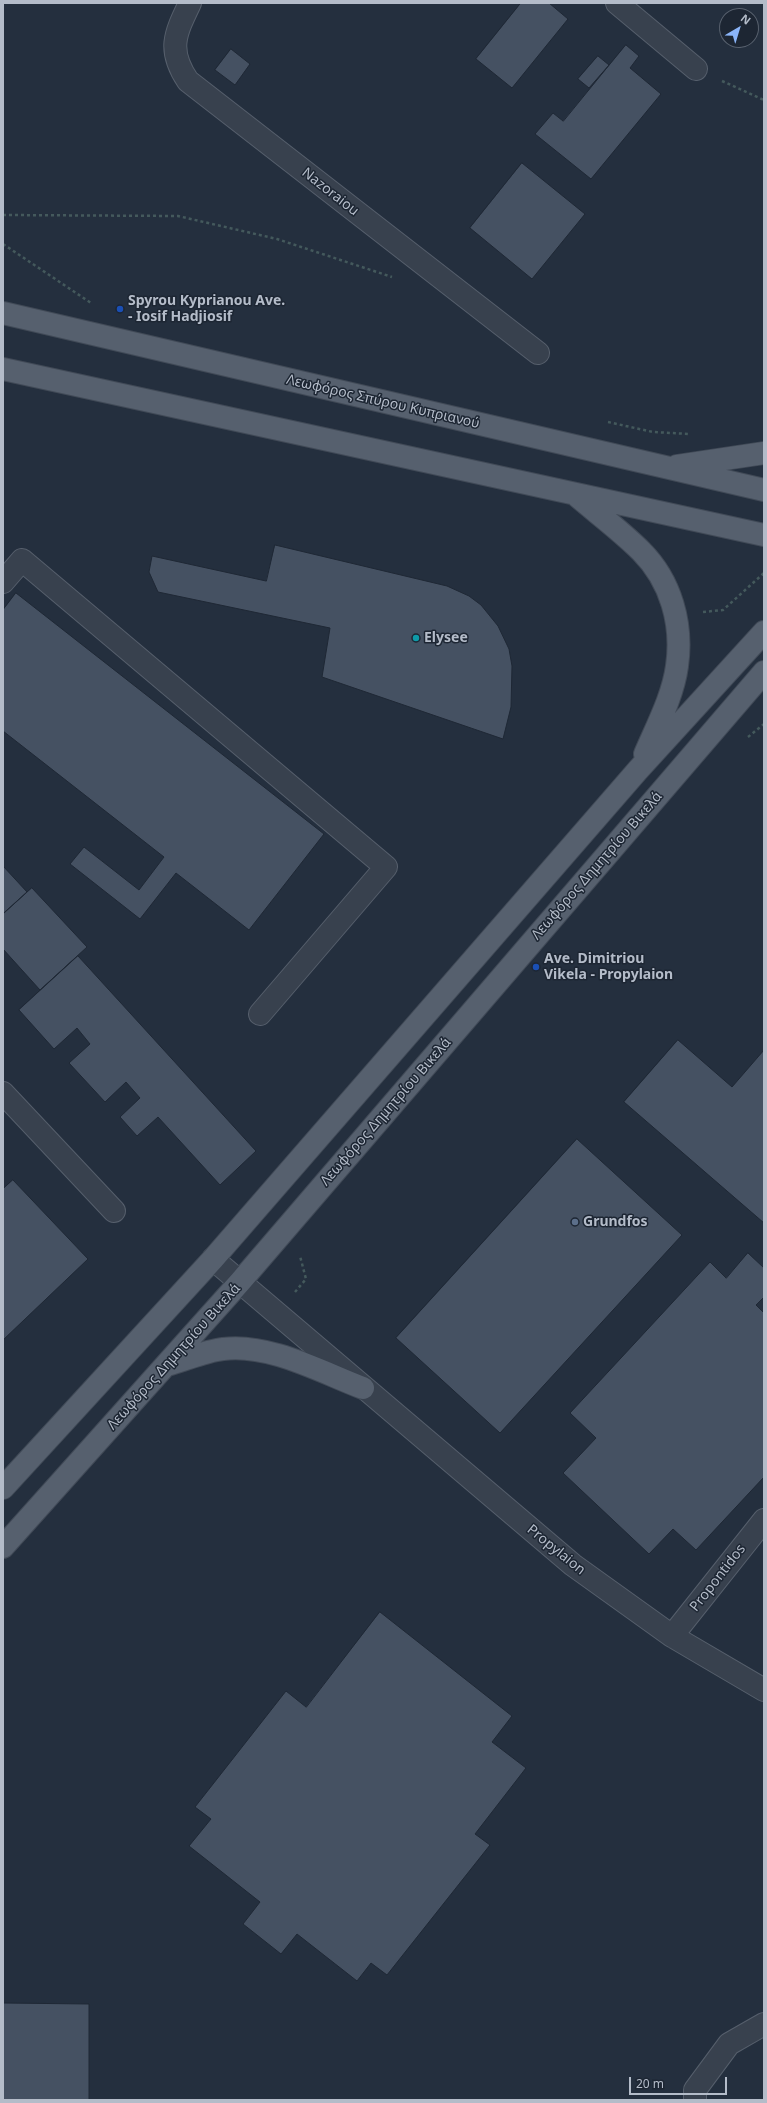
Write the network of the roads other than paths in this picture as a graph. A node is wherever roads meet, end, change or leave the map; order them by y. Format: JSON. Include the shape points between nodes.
{"nodes":[{"id":1,"x":190,"y":3,"type":"edge"},
{"id":2,"x":617,"y":3,"type":"edge"},
{"id":3,"x":696,"y":69,"type":"road end"},
{"id":4,"x":3,"y":313,"type":"edge"},
{"id":5,"x":538,"y":353,"type":"dead end"},
{"id":6,"x":3,"y":369,"type":"edge"},
{"id":7,"x":764,"y":453,"type":"edge"},
{"id":8,"x":664,"y":468,"type":"junction"},
{"id":9,"x":764,"y":490,"type":"edge"},
{"id":10,"x":574,"y":494,"type":"junction"},
{"id":11,"x":764,"y":535,"type":"edge"},
{"id":12,"x":3,"y":582,"type":"edge"},
{"id":13,"x":764,"y":632,"type":"edge"},
{"id":14,"x":764,"y":672,"type":"edge"},
{"id":15,"x":764,"y":692,"type":"edge"},
{"id":16,"x":732,"y":708,"type":"junction"},
{"id":17,"x":638,"y":770,"type":"junction"},
{"id":18,"x":260,"y":1014,"type":"dead end"},
{"id":19,"x":3,"y":1093,"type":"edge"},
{"id":20,"x":114,"y":1211,"type":"dead end"},
{"id":21,"x":213,"y":1259,"type":"junction"},
{"id":22,"x":240,"y":1282,"type":"junction"},
{"id":23,"x":167,"y":1365,"type":"junction"},
{"id":24,"x":363,"y":1388,"type":"junction"},
{"id":25,"x":3,"y":1488,"type":"edge"},
{"id":26,"x":764,"y":1520,"type":"edge"},
{"id":27,"x":3,"y":1548,"type":"edge"},
{"id":28,"x":672,"y":1636,"type":"junction"},
{"id":29,"x":764,"y":1690,"type":"edge"},
{"id":30,"x":764,"y":2024,"type":"edge"},
{"id":31,"x":695,"y":2100,"type":"edge"}],
"edges":[{"from":1,"to":5,"type":"street","name":"Nazoraiou","via":[[181,22],[174,52],[178,67],[188,81]]},
{"from":2,"to":3,"type":"street"},
{"from":4,"to":8,"type":"main road","name":"Λεωφόρος Σπύρου Κυπριανού"},
{"from":6,"to":10,"type":"main road"},
{"from":7,"to":8,"type":"main road"},
{"from":8,"to":9,"type":"main road","name":"Λεωφόρος Σπύρου Κυπριανού"},
{"from":10,"to":11,"type":"main road"},
{"from":10,"to":17,"type":"main road","via":[[642,552],[670,594],[676,614],[677,666],[668,698]]},
{"from":12,"to":18,"type":"street","via":[[22,560],[386,867]]},
{"from":13,"to":17,"type":"main road"},
{"from":14,"to":16,"type":"main road","name":"Λεωφόρος Δημητρίου Βικελά"},
{"from":15,"to":16,"type":"main road"},
{"from":16,"to":22,"type":"main road","name":"Λεωφόρος Δημητρίου Βικελά"},
{"from":17,"to":21,"type":"main road"},
{"from":19,"to":20,"type":"street"},
{"from":21,"to":22,"type":"street","name":"Propylaion"},
{"from":21,"to":25,"type":"main road"},
{"from":22,"to":23,"type":"main road","name":"Λεωφόρος Δημητρίου Βικελά"},
{"from":22,"to":24,"type":"street","name":"Propylaion"},
{"from":23,"to":24,"type":"main road","via":[[223,1349],[250,1349],[272,1353]]},
{"from":23,"to":27,"type":"main road","name":"Λεωφόρος Δημητρίου Βικελά"},
{"from":24,"to":28,"type":"street","name":"Propylaion","via":[[573,1565]]},
{"from":26,"to":28,"type":"street","name":"Propontidos"},
{"from":28,"to":29,"type":"street","name":"Propylaion"},
{"from":30,"to":31,"type":"street","via":[[729,2044],[695,2090]]}]}
